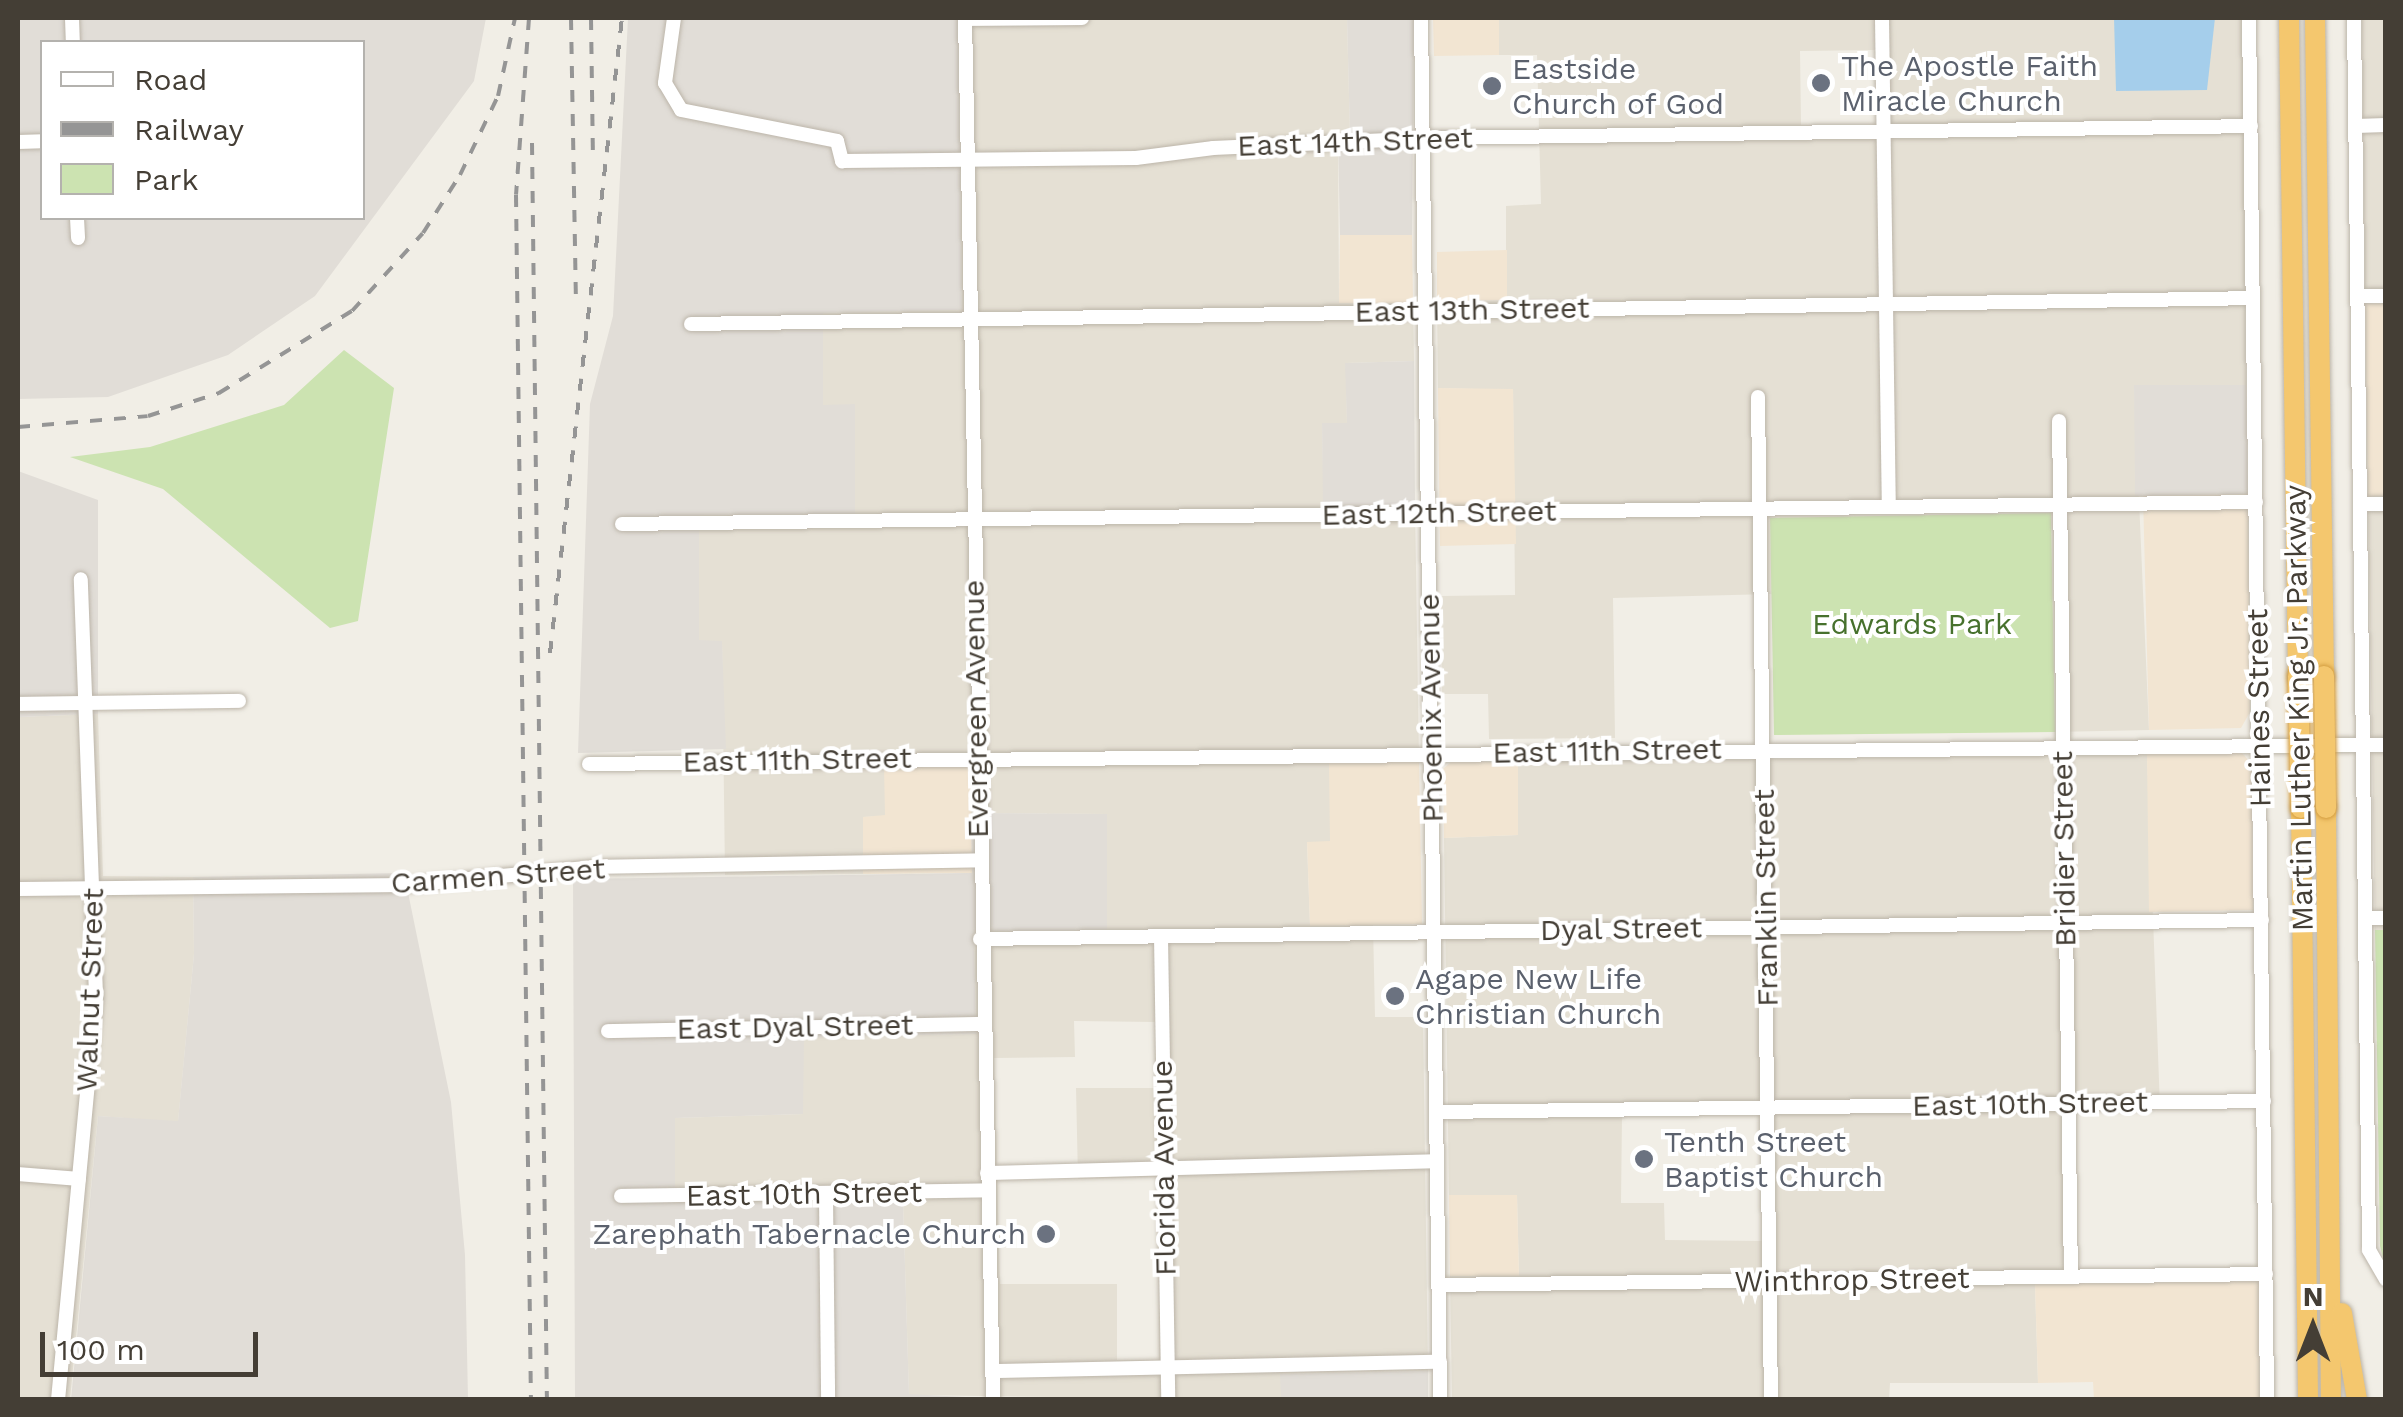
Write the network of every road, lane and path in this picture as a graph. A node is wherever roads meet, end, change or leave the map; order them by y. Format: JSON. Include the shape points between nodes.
{"nodes":[{"id":1,"x":674,"y":18,"type":"edge"},
{"id":2,"x":966,"y":18,"type":"edge"},
{"id":3,"x":1082,"y":18,"type":"edge"},
{"id":4,"x":1421,"y":18,"type":"edge"},
{"id":5,"x":1882,"y":18,"type":"edge"},
{"id":6,"x":2249,"y":18,"type":"edge"},
{"id":7,"x":2289,"y":18,"type":"edge"},
{"id":8,"x":2315,"y":18,"type":"edge"},
{"id":9,"x":2354,"y":18,"type":"edge"},
{"id":10,"x":2386,"y":125,"type":"edge"},
{"id":11,"x":2250,"y":126,"type":"junction"},
{"id":12,"x":2356,"y":126,"type":"junction"},
{"id":13,"x":1884,"y":133,"type":"junction"},
{"id":14,"x":1423,"y":141,"type":"junction"},
{"id":15,"x":967,"y":161,"type":"junction"},
{"id":16,"x":77,"y":220,"type":"edge"},
{"id":17,"x":78,"y":238,"type":"dead end"},
{"id":18,"x":2357,"y":296,"type":"junction"},
{"id":19,"x":2386,"y":296,"type":"edge"},
{"id":20,"x":2254,"y":298,"type":"junction"},
{"id":21,"x":1885,"y":304,"type":"junction"},
{"id":22,"x":1425,"y":311,"type":"junction"},
{"id":23,"x":969,"y":318,"type":"junction"},
{"id":24,"x":691,"y":324,"type":"dead end"},
{"id":25,"x":1758,"y":397,"type":"dead end"},
{"id":26,"x":2059,"y":420,"type":"dead end"},
{"id":27,"x":2256,"y":502,"type":"junction"},
{"id":28,"x":2360,"y":504,"type":"junction"},
{"id":29,"x":2386,"y":504,"type":"edge"},
{"id":30,"x":2060,"y":506,"type":"junction"},
{"id":31,"x":1889,"y":507,"type":"junction"},
{"id":32,"x":1760,"y":509,"type":"junction"},
{"id":33,"x":1428,"y":514,"type":"junction"},
{"id":34,"x":973,"y":520,"type":"junction"},
{"id":35,"x":622,"y":524,"type":"dead end"},
{"id":36,"x":81,"y":579,"type":"dead end"},
{"id":37,"x":240,"y":702,"type":"dead end"},
{"id":38,"x":18,"y":704,"type":"edge"},
{"id":39,"x":86,"y":706,"type":"junction"},
{"id":40,"x":2363,"y":744,"type":"junction"},
{"id":41,"x":2386,"y":744,"type":"edge"},
{"id":42,"x":2260,"y":745,"type":"junction"},
{"id":43,"x":2063,"y":747,"type":"junction"},
{"id":44,"x":1763,"y":750,"type":"junction"},
{"id":45,"x":1431,"y":752,"type":"junction"},
{"id":46,"x":977,"y":757,"type":"junction"},
{"id":47,"x":589,"y":764,"type":"dead end"},
{"id":48,"x":979,"y":860,"type":"junction"},
{"id":49,"x":94,"y":888,"type":"junction"},
{"id":50,"x":18,"y":889,"type":"edge"},
{"id":51,"x":2366,"y":918,"type":"junction"},
{"id":52,"x":2386,"y":918,"type":"edge"},
{"id":53,"x":2262,"y":920,"type":"junction"},
{"id":54,"x":2065,"y":922,"type":"junction"},
{"id":55,"x":1766,"y":927,"type":"junction"},
{"id":56,"x":1434,"y":932,"type":"junction"},
{"id":57,"x":1161,"y":936,"type":"junction"},
{"id":58,"x":980,"y":938,"type":"junction"},
{"id":59,"x":982,"y":1024,"type":"junction"},
{"id":60,"x":608,"y":1030,"type":"dead end"},
{"id":61,"x":2264,"y":1100,"type":"junction"},
{"id":62,"x":2069,"y":1104,"type":"junction"},
{"id":63,"x":1769,"y":1107,"type":"junction"},
{"id":64,"x":1436,"y":1112,"type":"junction"},
{"id":65,"x":1437,"y":1161,"type":"junction"},
{"id":66,"x":1165,"y":1168,"type":"junction"},
{"id":67,"x":987,"y":1172,"type":"junction"},
{"id":68,"x":18,"y":1174,"type":"edge"},
{"id":69,"x":80,"y":1179,"type":"junction"},
{"id":70,"x":987,"y":1190,"type":"junction"},
{"id":71,"x":826,"y":1195,"type":"junction"},
{"id":72,"x":621,"y":1196,"type":"dead end"},
{"id":73,"x":2330,"y":1206,"type":"junction"},
{"id":74,"x":2266,"y":1274,"type":"junction"},
{"id":75,"x":2071,"y":1277,"type":"junction"},
{"id":76,"x":1770,"y":1280,"type":"junction"},
{"id":77,"x":2386,"y":1280,"type":"edge"},
{"id":78,"x":1439,"y":1285,"type":"junction"},
{"id":79,"x":2306,"y":1312,"type":"junction"},
{"id":80,"x":1440,"y":1362,"type":"junction"},
{"id":81,"x":1167,"y":1366,"type":"junction"},
{"id":82,"x":993,"y":1372,"type":"junction"},
{"id":83,"x":58,"y":1400,"type":"edge"},
{"id":84,"x":828,"y":1400,"type":"edge"},
{"id":85,"x":993,"y":1400,"type":"edge"},
{"id":86,"x":1168,"y":1400,"type":"edge"},
{"id":87,"x":1440,"y":1400,"type":"edge"},
{"id":88,"x":1772,"y":1400,"type":"edge"},
{"id":89,"x":2267,"y":1400,"type":"edge"},
{"id":90,"x":2295,"y":1400,"type":"edge"},
{"id":91,"x":2308,"y":1400,"type":"edge"},
{"id":92,"x":2331,"y":1400,"type":"edge"},
{"id":93,"x":2356,"y":1400,"type":"edge"}],
"edges":[{"from":1,"to":15,"type":"street","name":"East 14th Street","via":[[665,83],[682,110],[837,140],[842,161]]},
{"from":2,"to":3,"type":"street"},
{"from":2,"to":15,"type":"street","name":"Evergreen Avenue"},
{"from":4,"to":14,"type":"street","name":"Phoenix Avenue"},
{"from":5,"to":13,"type":"street"},
{"from":6,"to":11,"type":"street","name":"Haines Street"},
{"from":7,"to":79,"type":"highway","name":"Martin Luther King Jr. Parkway","bridge":true},
{"from":8,"to":73,"type":"highway","name":"Martin Luther King Jr. Parkway","bridge":true},
{"from":9,"to":12,"type":"street"},
{"from":10,"to":12,"type":"street"},
{"from":11,"to":13,"type":"street","name":"East 14th Street"},
{"from":11,"to":20,"type":"street","name":"Haines Street"},
{"from":12,"to":18,"type":"street"},
{"from":13,"to":14,"type":"street","name":"East 14th Street"},
{"from":13,"to":21,"type":"street"},
{"from":14,"to":15,"type":"street","name":"East 14th Street"},
{"from":14,"to":22,"type":"street","name":"Phoenix Avenue"},
{"from":15,"to":23,"type":"street","name":"Evergreen Avenue"},
{"from":16,"to":17,"type":"street"},
{"from":18,"to":19,"type":"street"},
{"from":18,"to":28,"type":"street"},
{"from":20,"to":21,"type":"street","name":"East 13th Street"},
{"from":20,"to":27,"type":"street","name":"Haines Street"},
{"from":21,"to":22,"type":"street","name":"East 13th Street"},
{"from":21,"to":31,"type":"street"},
{"from":22,"to":23,"type":"street","name":"East 13th Street"},
{"from":22,"to":33,"type":"street","name":"Phoenix Avenue"},
{"from":23,"to":24,"type":"street","name":"East 13th Street"},
{"from":23,"to":34,"type":"street","name":"Evergreen Avenue"},
{"from":25,"to":32,"type":"street","name":"Franklin Street"},
{"from":26,"to":30,"type":"street","name":"Bridier Street"},
{"from":27,"to":30,"type":"street","name":"East 12th Street"},
{"from":27,"to":42,"type":"street","name":"Haines Street"},
{"from":28,"to":29,"type":"street"},
{"from":28,"to":40,"type":"street"},
{"from":30,"to":31,"type":"street","name":"East 12th Street"},
{"from":30,"to":43,"type":"street","name":"Bridier Street"},
{"from":31,"to":32,"type":"street","name":"East 12th Street"},
{"from":32,"to":33,"type":"street","name":"East 12th Street"},
{"from":32,"to":44,"type":"street","name":"Franklin Street"},
{"from":33,"to":34,"type":"street","name":"East 12th Street"},
{"from":33,"to":45,"type":"street","name":"Phoenix Avenue"},
{"from":34,"to":35,"type":"street","name":"East 12th Street"},
{"from":34,"to":46,"type":"street","name":"Evergreen Avenue"},
{"from":36,"to":39,"type":"street","name":"Walnut Street"},
{"from":37,"to":39,"type":"street"},
{"from":38,"to":39,"type":"street"},
{"from":39,"to":49,"type":"street","name":"Walnut Street"},
{"from":40,"to":41,"type":"street","name":"East 11th Street"},
{"from":40,"to":42,"type":"street","name":"East 11th Street"},
{"from":40,"to":51,"type":"street"},
{"from":42,"to":43,"type":"street","name":"East 11th Street"},
{"from":42,"to":53,"type":"street","name":"Haines Street"},
{"from":43,"to":44,"type":"street","name":"East 11th Street"},
{"from":43,"to":54,"type":"street","name":"Bridier Street"},
{"from":44,"to":45,"type":"street","name":"East 11th Street"},
{"from":44,"to":55,"type":"street","name":"Franklin Street"},
{"from":45,"to":46,"type":"street","name":"East 11th Street"},
{"from":45,"to":56,"type":"street","name":"Phoenix Avenue"},
{"from":46,"to":47,"type":"street","name":"East 11th Street"},
{"from":46,"to":48,"type":"street","name":"Evergreen Avenue"},
{"from":48,"to":49,"type":"street","name":"Carmen Street","via":[[596,866],[406,885]]},
{"from":48,"to":58,"type":"street","name":"Evergreen Avenue"},
{"from":49,"to":50,"type":"street","name":"Carmen Street"},
{"from":49,"to":69,"type":"street","name":"Walnut Street","via":[[96,1014]]},
{"from":51,"to":52,"type":"street"},
{"from":51,"to":77,"type":"street","via":[[2369,1250]]},
{"from":53,"to":54,"type":"street","name":"Dyal Street"},
{"from":53,"to":61,"type":"street","name":"Haines Street"},
{"from":54,"to":55,"type":"street","name":"Dyal Street"},
{"from":54,"to":62,"type":"street","name":"Bridier Street"},
{"from":55,"to":56,"type":"street","name":"Dyal Street"},
{"from":55,"to":63,"type":"street","name":"Franklin Street"},
{"from":56,"to":57,"type":"street","name":"Dyal Street"},
{"from":56,"to":64,"type":"street","name":"Phoenix Avenue"},
{"from":57,"to":58,"type":"street","name":"Dyal Street"},
{"from":57,"to":66,"type":"street","name":"Florida Avenue"},
{"from":58,"to":59,"type":"street","name":"Evergreen Avenue"},
{"from":59,"to":60,"type":"street","name":"East Dyal Street"},
{"from":59,"to":67,"type":"street","name":"Evergreen Avenue"},
{"from":61,"to":62,"type":"street","name":"East 10th Street"},
{"from":61,"to":74,"type":"street","name":"Haines Street"},
{"from":62,"to":63,"type":"street","name":"East 10th Street"},
{"from":62,"to":75,"type":"street","name":"Bridier Street"},
{"from":63,"to":64,"type":"street","name":"East 10th Street"},
{"from":63,"to":76,"type":"street","name":"Franklin Street"},
{"from":64,"to":65,"type":"street","name":"Phoenix Avenue"},
{"from":65,"to":66,"type":"street"},
{"from":65,"to":78,"type":"street","name":"Phoenix Avenue"},
{"from":66,"to":67,"type":"street"},
{"from":66,"to":81,"type":"street","name":"Florida Avenue"},
{"from":67,"to":70,"type":"street","name":"Evergreen Avenue"},
{"from":68,"to":69,"type":"street"},
{"from":69,"to":83,"type":"street","name":"Walnut Street"},
{"from":70,"to":71,"type":"street","name":"East 10th Street"},
{"from":70,"to":82,"type":"street","name":"Evergreen Avenue"},
{"from":71,"to":72,"type":"street","name":"East 10th Street"},
{"from":71,"to":84,"type":"street"},
{"from":73,"to":92,"type":"highway","name":"Martin Luther King Jr. Parkway"},
{"from":73,"to":93,"type":"highway"},
{"from":74,"to":75,"type":"street","name":"Winthrop Street"},
{"from":74,"to":89,"type":"street","name":"Haines Street"},
{"from":75,"to":76,"type":"street","name":"Winthrop Street"},
{"from":76,"to":78,"type":"street","name":"Winthrop Street"},
{"from":76,"to":88,"type":"street","name":"Franklin Street"},
{"from":78,"to":80,"type":"street","name":"Phoenix Avenue"},
{"from":79,"to":90,"type":"highway"},
{"from":79,"to":91,"type":"highway","name":"Martin Luther King Jr. Parkway"},
{"from":80,"to":81,"type":"street"},
{"from":80,"to":87,"type":"street","name":"Phoenix Avenue"},
{"from":81,"to":82,"type":"street"},
{"from":81,"to":86,"type":"street","name":"Florida Avenue"},
{"from":82,"to":85,"type":"street","name":"Evergreen Avenue"}]}
